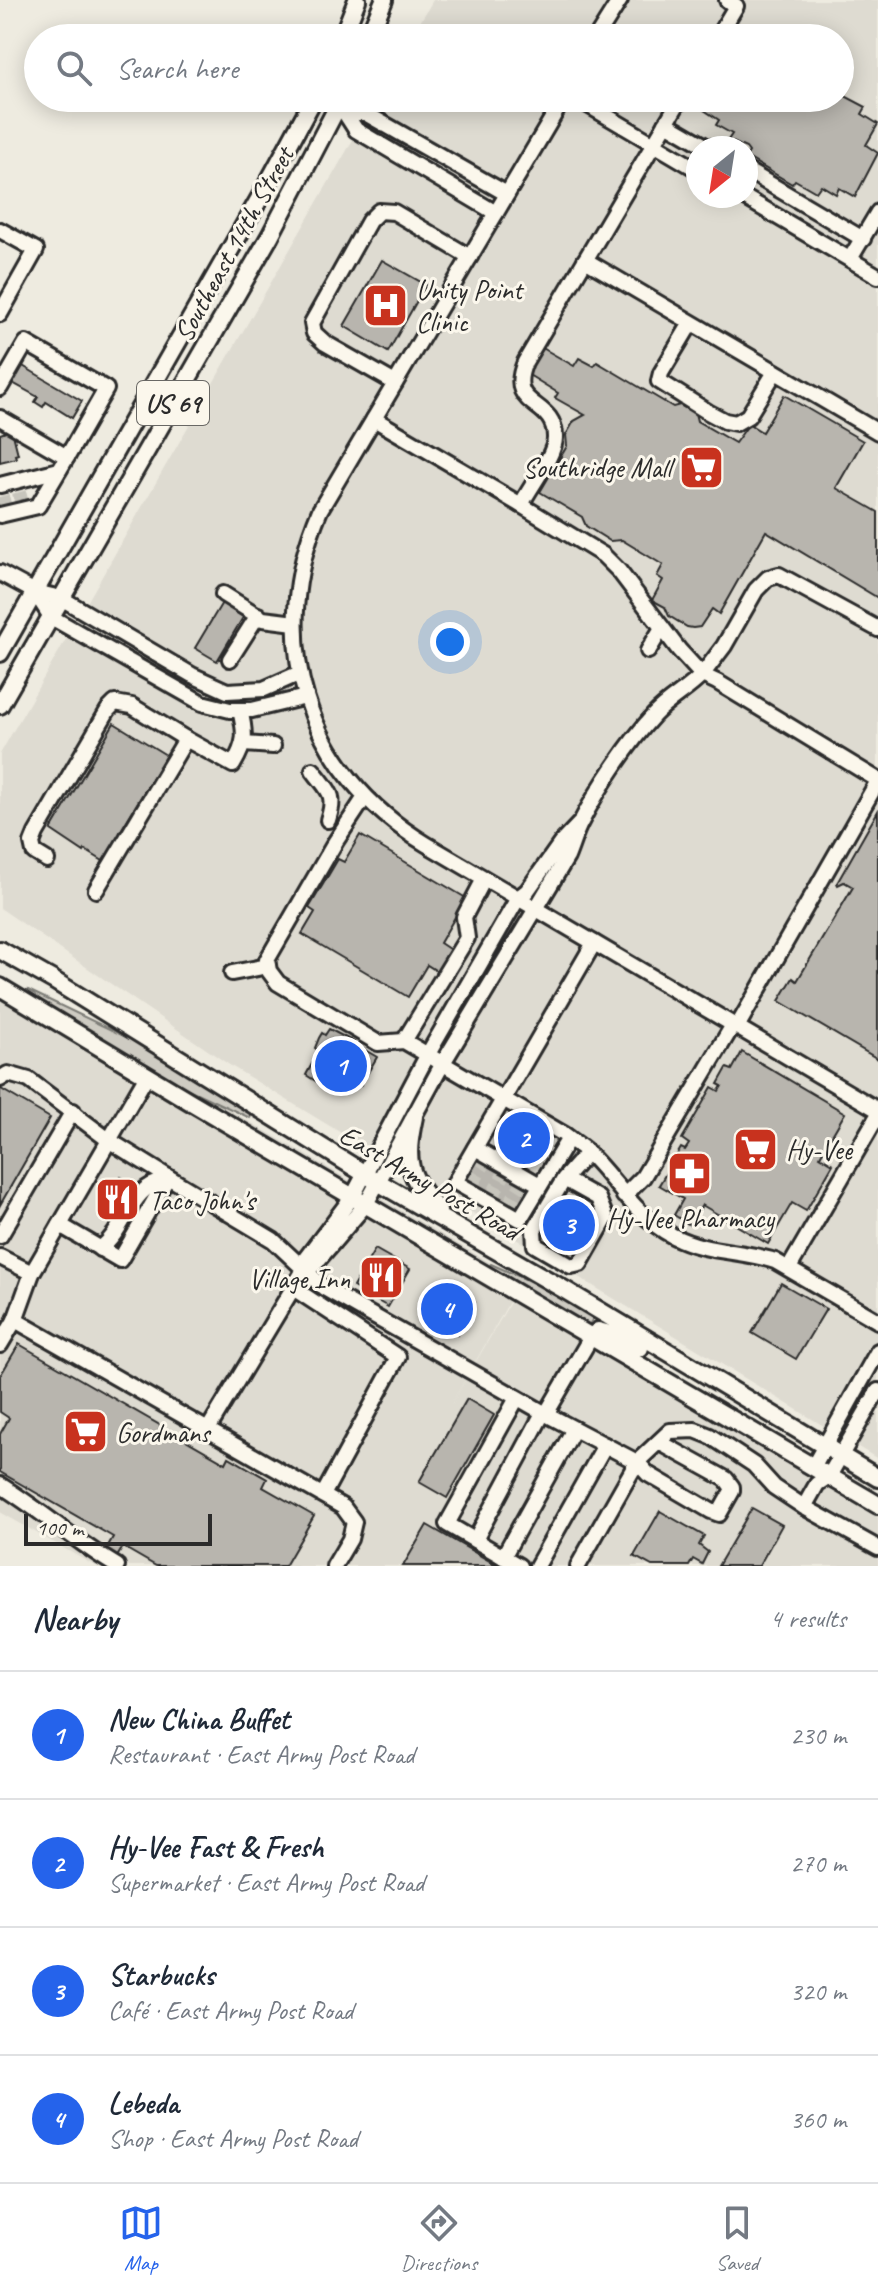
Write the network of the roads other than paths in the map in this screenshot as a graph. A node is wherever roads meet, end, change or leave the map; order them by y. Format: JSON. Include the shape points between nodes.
{"nodes":[{"id":1,"x":357,"y":0,"type":"edge"},
{"id":2,"x":384,"y":0,"type":"edge"},
{"id":3,"x":620,"y":0,"type":"edge"},
{"id":4,"x":727,"y":0,"type":"edge"},
{"id":5,"x":348,"y":24,"type":"edge"},
{"id":6,"x":374,"y":24,"type":"edge"},
{"id":7,"x":605,"y":24,"type":"edge"},
{"id":8,"x":725,"y":24,"type":"edge"},
{"id":9,"x":306,"y":112,"type":"edge"},
{"id":10,"x":338,"y":112,"type":"edge"},
{"id":11,"x":345,"y":112,"type":"edge"},
{"id":12,"x":362,"y":112,"type":"edge"},
{"id":13,"x":556,"y":112,"type":"edge"},
{"id":14,"x":600,"y":112,"type":"edge"},
{"id":15,"x":673,"y":112,"type":"edge"},
{"id":16,"x":666,"y":123,"type":"junction"},
{"id":17,"x":688,"y":136,"type":"edge"},
{"id":18,"x":654,"y":144,"type":"junction"},
{"id":19,"x":453,"y":163,"type":"junction"},
{"id":20,"x":686,"y":163,"type":"edge"},
{"id":21,"x":758,"y":177,"type":"edge"},
{"id":22,"x":443,"y":182,"type":"junction"},
{"id":23,"x":507,"y":194,"type":"junction"},
{"id":24,"x":758,"y":205,"type":"edge"},
{"id":25,"x":878,"y":212,"type":"edge"},
{"id":26,"x":496,"y":213,"type":"junction"},
{"id":27,"x":2,"y":235,"type":"edge"},
{"id":28,"x":863,"y":239,"type":"junction"},
{"id":29,"x":470,"y":257,"type":"junction"},
{"id":30,"x":850,"y":259,"type":"junction"},
{"id":31,"x":585,"y":260,"type":"junction"},
{"id":32,"x":878,"y":276,"type":"edge"},
{"id":33,"x":0,"y":314,"type":"edge"},
{"id":34,"x":691,"y":323,"type":"junction"},
{"id":35,"x":775,"y":372,"type":"junction"},
{"id":36,"x":395,"y":383,"type":"junction"},
{"id":37,"x":0,"y":388,"type":"edge"},
{"id":38,"x":0,"y":418,"type":"edge"},
{"id":39,"x":374,"y":419,"type":"junction"},
{"id":40,"x":878,"y":432,"type":"edge"},
{"id":41,"x":63,"y":464,"type":"junction"},
{"id":42,"x":20,"y":497,"type":"junction"},
{"id":43,"x":2,"y":501,"type":"edge"},
{"id":44,"x":521,"y":505,"type":"junction"},
{"id":45,"x":0,"y":573,"type":"edge"},
{"id":46,"x":35,"y":592,"type":"junction"},
{"id":47,"x":223,"y":594,"type":"dead end"},
{"id":48,"x":61,"y":598,"type":"junction"},
{"id":49,"x":258,"y":615,"type":"junction"},
{"id":50,"x":51,"y":617,"type":"junction"},
{"id":51,"x":295,"y":623,"type":"junction"},
{"id":52,"x":662,"y":628,"type":"junction"},
{"id":53,"x":878,"y":629,"type":"edge"},
{"id":54,"x":648,"y":651,"type":"dead end"},
{"id":55,"x":0,"y":653,"type":"edge"},
{"id":56,"x":230,"y":659,"type":"dead end"},
{"id":57,"x":300,"y":673,"type":"junction"},
{"id":58,"x":702,"y":675,"type":"junction"},
{"id":59,"x":306,"y":697,"type":"junction"},
{"id":60,"x":0,"y":705,"type":"edge"},
{"id":61,"x":240,"y":710,"type":"junction"},
{"id":62,"x":186,"y":739,"type":"junction"},
{"id":63,"x":244,"y":744,"type":"junction"},
{"id":64,"x":273,"y":746,"type":"dead end"},
{"id":65,"x":313,"y":770,"type":"dead end"},
{"id":66,"x":878,"y":780,"type":"edge"},
{"id":67,"x":365,"y":797,"type":"junction"},
{"id":68,"x":328,"y":820,"type":"dead end"},
{"id":69,"x":581,"y":822,"type":"junction"},
{"id":70,"x":47,"y":860,"type":"dead end"},
{"id":71,"x":484,"y":879,"type":"junction"},
{"id":72,"x":96,"y":890,"type":"dead end"},
{"id":73,"x":518,"y":898,"type":"junction"},
{"id":74,"x":535,"y":909,"type":"junction"},
{"id":75,"x":594,"y":943,"type":"junction"},
{"id":76,"x":0,"y":950,"type":"edge"},
{"id":77,"x":268,"y":966,"type":"junction"},
{"id":78,"x":232,"y":973,"type":"dead end"},
{"id":79,"x":0,"y":987,"type":"edge"},
{"id":80,"x":735,"y":1026,"type":"junction"},
{"id":81,"x":404,"y":1041,"type":"junction"},
{"id":82,"x":428,"y":1054,"type":"junction"},
{"id":83,"x":443,"y":1063,"type":"junction"},
{"id":84,"x":147,"y":1075,"type":"junction"},
{"id":85,"x":0,"y":1079,"type":"edge"},
{"id":86,"x":503,"y":1099,"type":"junction"},
{"id":87,"x":73,"y":1111,"type":"junction"},
{"id":88,"x":878,"y":1113,"type":"edge"},
{"id":89,"x":414,"y":1117,"type":"junction"},
{"id":90,"x":569,"y":1138,"type":"junction"},
{"id":91,"x":110,"y":1141,"type":"junction"},
{"id":92,"x":587,"y":1153,"type":"junction"},
{"id":93,"x":483,"y":1155,"type":"junction"},
{"id":94,"x":371,"y":1178,"type":"junction"},
{"id":95,"x":166,"y":1179,"type":"junction"},
{"id":96,"x":540,"y":1185,"type":"junction"},
{"id":97,"x":561,"y":1185,"type":"junction"},
{"id":98,"x":624,"y":1196,"type":"junction"},
{"id":99,"x":359,"y":1200,"type":"junction"},
{"id":100,"x":558,"y":1208,"type":"tunnel mouth"},
{"id":101,"x":447,"y":1222,"type":"junction"},
{"id":102,"x":60,"y":1225,"type":"junction"},
{"id":103,"x":0,"y":1236,"type":"edge"},
{"id":104,"x":100,"y":1249,"type":"junction"},
{"id":105,"x":0,"y":1257,"type":"edge"},
{"id":106,"x":305,"y":1268,"type":"junction"},
{"id":107,"x":789,"y":1268,"type":"junction"},
{"id":108,"x":32,"y":1273,"type":"junction"},
{"id":109,"x":293,"y":1288,"type":"junction"},
{"id":110,"x":15,"y":1320,"type":"junction"},
{"id":111,"x":878,"y":1321,"type":"edge"},
{"id":112,"x":591,"y":1337,"type":"junction"},
{"id":113,"x":0,"y":1345,"type":"edge"},
{"id":114,"x":878,"y":1351,"type":"edge"},
{"id":115,"x":724,"y":1387,"type":"junction"},
{"id":116,"x":878,"y":1391,"type":"edge"},
{"id":117,"x":517,"y":1398,"type":"junction"},
{"id":118,"x":544,"y":1413,"type":"junction"},
{"id":119,"x":725,"y":1416,"type":"junction"},
{"id":120,"x":574,"y":1429,"type":"junction"},
{"id":121,"x":207,"y":1431,"type":"junction"},
{"id":122,"x":710,"y":1436,"type":"junction"},
{"id":123,"x":659,"y":1442,"type":"junction"},
{"id":124,"x":605,"y":1445,"type":"junction"},
{"id":125,"x":824,"y":1447,"type":"junction"},
{"id":126,"x":840,"y":1456,"type":"junction"},
{"id":127,"x":637,"y":1462,"type":"junction"},
{"id":128,"x":813,"y":1467,"type":"junction"},
{"id":129,"x":829,"y":1476,"type":"junction"},
{"id":130,"x":878,"y":1478,"type":"edge"},
{"id":131,"x":0,"y":1485,"type":"edge"},
{"id":132,"x":323,"y":1495,"type":"junction"},
{"id":133,"x":878,"y":1505,"type":"edge"},
{"id":134,"x":804,"y":1507,"type":"junction"},
{"id":135,"x":475,"y":1540,"type":"junction"},
{"id":136,"x":878,"y":1548,"type":"edge"},
{"id":137,"x":503,"y":1557,"type":"junction"},
{"id":138,"x":117,"y":1566,"type":"edge"},
{"id":139,"x":334,"y":1566,"type":"edge"},
{"id":140,"x":519,"y":1566,"type":"edge"},
{"id":141,"x":537,"y":1566,"type":"edge"},
{"id":142,"x":578,"y":1566,"type":"edge"}],
"edges":[{"from":1,"to":5,"type":"main road"},
{"from":2,"to":6,"type":"main road"},
{"from":3,"to":7,"type":"street"},
{"from":4,"to":8,"type":"street","via":[[736,6]]},
{"from":9,"to":46,"type":"main road","name":"Southeast 14th Street","number":"US 69"},
{"from":10,"to":48,"type":"main road","name":"Southeast 14th Street","number":"US 69"},
{"from":11,"to":22,"type":"street","via":[[356,130]]},
{"from":12,"to":19,"type":"street"},
{"from":13,"to":23,"type":"street"},
{"from":14,"to":18,"type":"street"},
{"from":15,"to":16,"type":"street"},
{"from":16,"to":17,"type":"street"},
{"from":16,"to":18,"type":"street"},
{"from":18,"to":20,"type":"street"},
{"from":18,"to":31,"type":"street"},
{"from":19,"to":22,"type":"street"},
{"from":19,"to":23,"type":"street"},
{"from":21,"to":28,"type":"street"},
{"from":22,"to":26,"type":"street"},
{"from":23,"to":26,"type":"street"},
{"from":24,"to":30,"type":"street"},
{"from":25,"to":28,"type":"street"},
{"from":26,"to":29,"type":"street"},
{"from":27,"to":33,"type":"street","via":[[36,250]]},
{"from":28,"to":30,"type":"street"},
{"from":29,"to":36,"type":"street"},
{"from":29,"to":36,"type":"street","via":[[394,212],[379,211],[369,221],[312,323],[325,343]]},
{"from":30,"to":32,"type":"street"},
{"from":31,"to":34,"type":"street"},
{"from":31,"to":44,"type":"street","via":[[519,375],[519,388],[545,413],[556,440]]},
{"from":34,"to":35,"type":"street"},
{"from":34,"to":35,"type":"street","via":[[659,381],[684,398],[736,423],[748,416]]},
{"from":35,"to":40,"type":"street"},
{"from":36,"to":39,"type":"street"},
{"from":37,"to":41,"type":"street","via":[[26,343],[106,389]]},
{"from":38,"to":41,"type":"street"},
{"from":39,"to":44,"type":"street"},
{"from":39,"to":51,"type":"street","via":[[310,534],[297,586]]},
{"from":41,"to":42,"type":"street"},
{"from":41,"to":42,"type":"street","via":[[38,506]]},
{"from":42,"to":43,"type":"street"},
{"from":42,"to":43,"type":"street"},
{"from":44,"to":52,"type":"street","via":[[603,555]]},
{"from":45,"to":46,"type":"street"},
{"from":46,"to":48,"type":"street"},
{"from":46,"to":50,"type":"street"},
{"from":46,"to":55,"type":"main road","name":"Southeast 14th Street","number":"US 69"},
{"from":47,"to":49,"type":"street"},
{"from":48,"to":50,"type":"main road","name":"Southeast 14th Street","number":"US 69"},
{"from":48,"to":57,"type":"street","via":[[227,691],[264,689]]},
{"from":49,"to":51,"type":"street"},
{"from":49,"to":56,"type":"street"},
{"from":50,"to":60,"type":"main road","name":"Southeast 14th Street","number":"US 69"},
{"from":50,"to":61,"type":"street","via":[[202,703]]},
{"from":51,"to":57,"type":"street"},
{"from":52,"to":54,"type":"street"},
{"from":52,"to":58,"type":"street"},
{"from":53,"to":58,"type":"street","via":[[779,575],[756,590]]},
{"from":57,"to":59,"type":"street"},
{"from":58,"to":66,"type":"street"},
{"from":58,"to":69,"type":"street","via":[[635,738]]},
{"from":59,"to":61,"type":"street"},
{"from":59,"to":67,"type":"street","via":[[324,741]]},
{"from":61,"to":63,"type":"street"},
{"from":62,"to":63,"type":"street","via":[[233,765]]},
{"from":62,"to":70,"type":"street","via":[[132,706],[115,703],[36,833],[34,852]]},
{"from":62,"to":72,"type":"street"},
{"from":63,"to":64,"type":"street"},
{"from":65,"to":68,"type":"street","via":[[332,798]]},
{"from":66,"to":80,"type":"street"},
{"from":67,"to":71,"type":"street","via":[[413,837]]},
{"from":67,"to":77,"type":"street"},
{"from":69,"to":73,"type":"street"},
{"from":69,"to":74,"type":"street"},
{"from":71,"to":73,"type":"street"},
{"from":71,"to":81,"type":"street","via":[[464,917],[467,938]]},
{"from":73,"to":74,"type":"street"},
{"from":73,"to":82,"type":"street"},
{"from":74,"to":75,"type":"street"},
{"from":74,"to":83,"type":"street"},
{"from":75,"to":80,"type":"street"},
{"from":75,"to":86,"type":"street"},
{"from":76,"to":94,"type":"main road","name":"East Army Post Road"},
{"from":77,"to":78,"type":"street"},
{"from":77,"to":81,"type":"street","via":[[278,983],[378,1043]]},
{"from":79,"to":84,"type":"main road","name":"East Army Post Road"},
{"from":80,"to":88,"type":"street"},
{"from":80,"to":98,"type":"street","via":[[643,1177]]},
{"from":81,"to":82,"type":"street"},
{"from":82,"to":83,"type":"street"},
{"from":82,"to":94,"type":"street"},
{"from":83,"to":86,"type":"street"},
{"from":83,"to":89,"type":"street"},
{"from":84,"to":91,"type":"street"},
{"from":84,"to":99,"type":"main road","name":"East Army Post Road"},
{"from":85,"to":87,"type":"street","via":[[8,1074],[29,1080]]},
{"from":86,"to":90,"type":"street"},
{"from":86,"to":93,"type":"street"},
{"from":87,"to":91,"type":"street"},
{"from":87,"to":103,"type":"street"},
{"from":88,"to":107,"type":"street"},
{"from":89,"to":94,"type":"street"},
{"from":89,"to":101,"type":"main road","via":[[410,1172]]},
{"from":90,"to":92,"type":"street"},
{"from":90,"to":96,"type":"street"},
{"from":91,"to":95,"type":"street"},
{"from":91,"to":102,"type":"street"},
{"from":92,"to":97,"type":"street"},
{"from":92,"to":98,"type":"street"},
{"from":93,"to":96,"type":"street"},
{"from":93,"to":96,"type":"street","via":[[455,1182],[520,1219]]},
{"from":94,"to":99,"type":"street"},
{"from":94,"to":101,"type":"main road","name":"East Army Post Road"},
{"from":95,"to":104,"type":"street","via":[[143,1188],[112,1240]]},
{"from":95,"to":104,"type":"street","via":[[120,1260]]},
{"from":95,"to":106,"type":"street","via":[[273,1240]]},
{"from":97,"to":97,"type":"street","via":[[598,1198],[606,1218],[580,1264],[571,1266],[535,1245]]},
{"from":97,"to":100,"type":"street"},
{"from":98,"to":107,"type":"street","via":[[674,1236],[718,1251],[758,1255]]},
{"from":99,"to":106,"type":"street","via":[[306,1258]]},
{"from":99,"to":112,"type":"main road","name":"East Army Post Road"},
{"from":101,"to":115,"type":"main road","name":"East Army Post Road"},
{"from":102,"to":104,"type":"street"},
{"from":102,"to":108,"type":"street"},
{"from":105,"to":108,"type":"street"},
{"from":106,"to":109,"type":"street"},
{"from":106,"to":117,"type":"street","via":[[324,1288]]},
{"from":107,"to":111,"type":"street"},
{"from":108,"to":110,"type":"street"},
{"from":109,"to":121,"type":"street"},
{"from":109,"to":132,"type":"street","via":[[398,1357]]},
{"from":110,"to":113,"type":"street"},
{"from":110,"to":121,"type":"street"},
{"from":112,"to":115,"type":"main road","via":[[598,1331],[621,1337],[684,1376]]},
{"from":112,"to":118,"type":"street"},
{"from":112,"to":119,"type":"main road","name":"East Army Post Road"},
{"from":114,"to":125,"type":"street"},
{"from":115,"to":125,"type":"main road","name":"East Army Post Road"},
{"from":116,"to":126,"type":"street"},
{"from":117,"to":118,"type":"street"},
{"from":117,"to":135,"type":"street","via":[[447,1524]]},
{"from":118,"to":120,"type":"street"},
{"from":118,"to":135,"type":"street"},
{"from":119,"to":122,"type":"street"},
{"from":119,"to":128,"type":"main road","name":"East Army Post Road"},
{"from":120,"to":124,"type":"street"},
{"from":120,"to":137,"type":"street"},
{"from":121,"to":132,"type":"street"},
{"from":122,"to":123,"type":"street","via":[[695,1430],[670,1431]]},
{"from":122,"to":134,"type":"street"},
{"from":123,"to":127,"type":"street"},
{"from":123,"to":127,"type":"street","via":[[726,1479],[732,1491],[719,1514],[648,1474]]},
{"from":124,"to":127,"type":"street"},
{"from":124,"to":141,"type":"street"},
{"from":125,"to":126,"type":"main road","name":"East Army Post Road"},
{"from":125,"to":128,"type":"street"},
{"from":126,"to":129,"type":"street"},
{"from":126,"to":130,"type":"main road","name":"East Army Post Road"},
{"from":127,"to":142,"type":"street"},
{"from":128,"to":129,"type":"main road","name":"East Army Post Road"},
{"from":129,"to":133,"type":"main road","name":"East Army Post Road"},
{"from":129,"to":134,"type":"street","via":[[817,1484]]},
{"from":131,"to":138,"type":"street"},
{"from":132,"to":139,"type":"street","via":[[343,1507],[354,1522]]},
{"from":134,"to":136,"type":"street"},
{"from":135,"to":137,"type":"street"},
{"from":137,"to":140,"type":"street"}]}
